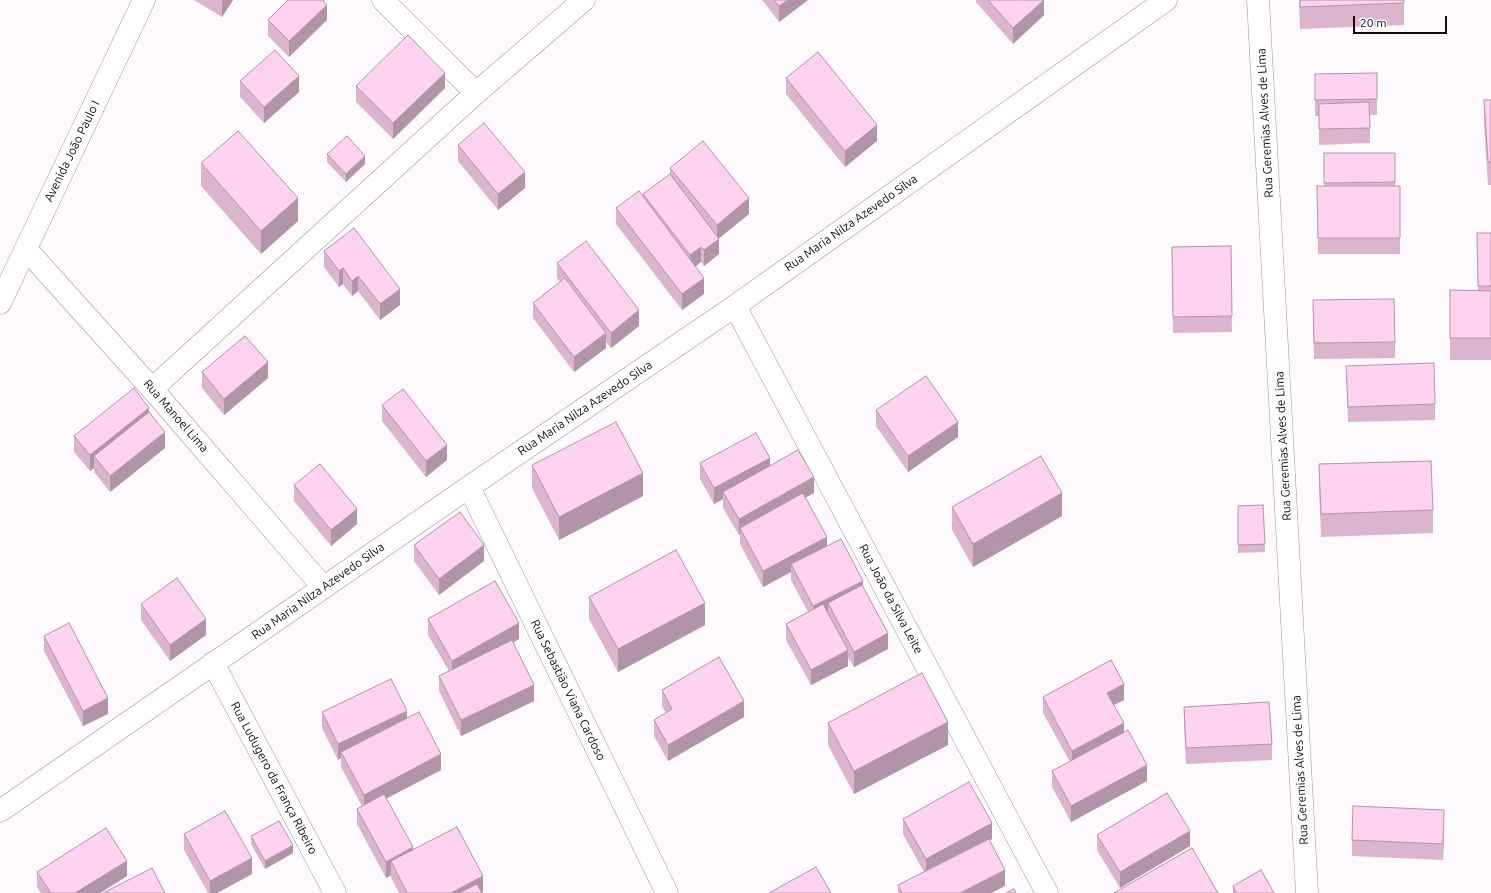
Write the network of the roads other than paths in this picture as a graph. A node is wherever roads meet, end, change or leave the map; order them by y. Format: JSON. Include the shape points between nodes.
{"nodes":[{"id":1,"x":144,"y":0,"type":"edge"},
{"id":2,"x":383,"y":0,"type":"edge"},
{"id":3,"x":584,"y":0,"type":"edge"},
{"id":4,"x":1166,"y":0,"type":"edge"},
{"id":5,"x":1258,"y":0,"type":"edge"},
{"id":6,"x":476,"y":92,"type":"junction"},
{"id":7,"x":26,"y":248,"type":"junction"},
{"id":8,"x":0,"y":302,"type":"edge"},
{"id":9,"x":735,"y":306,"type":"junction"},
{"id":10,"x":152,"y":388,"type":"junction"},
{"id":11,"x":469,"y":487,"type":"junction"},
{"id":12,"x":323,"y":587,"type":"junction"},
{"id":13,"x":214,"y":663,"type":"junction"},
{"id":14,"x":0,"y":811,"type":"edge"},
{"id":15,"x":335,"y":893,"type":"edge"},
{"id":16,"x":667,"y":893,"type":"edge"},
{"id":17,"x":1047,"y":893,"type":"edge"},
{"id":18,"x":1307,"y":893,"type":"edge"}],
"edges":[{"from":1,"to":7,"type":"street","name":"Avenida João Paulo I"},
{"from":2,"to":6,"type":"street"},
{"from":3,"to":6,"type":"street"},
{"from":4,"to":9,"type":"street","name":"Rua Maria Nilza Azevedo Silva"},
{"from":5,"to":18,"type":"street","name":"Rua Geremias Alves de Lima"},
{"from":6,"to":10,"type":"street"},
{"from":7,"to":8,"type":"street","name":"Avenida João Paulo I"},
{"from":7,"to":10,"type":"street","name":"Rua Manoel Lima"},
{"from":9,"to":11,"type":"street","name":"Rua Maria Nilza Azevedo Silva"},
{"from":9,"to":17,"type":"street","name":"Rua João da Silva Leite"},
{"from":10,"to":12,"type":"street","name":"Rua Manoel Lima"},
{"from":11,"to":12,"type":"street","name":"Rua Maria Nilza Azevedo Silva"},
{"from":11,"to":16,"type":"street","name":"Rua Sebastião Viana Cardoso"},
{"from":12,"to":13,"type":"street","name":"Rua Maria Nilza Azevedo Silva"},
{"from":13,"to":14,"type":"street","name":"Rua Maria Nilza Azevedo Silva"},
{"from":13,"to":15,"type":"street","name":"Rua Ludugero da França Ribeiro"}]}
